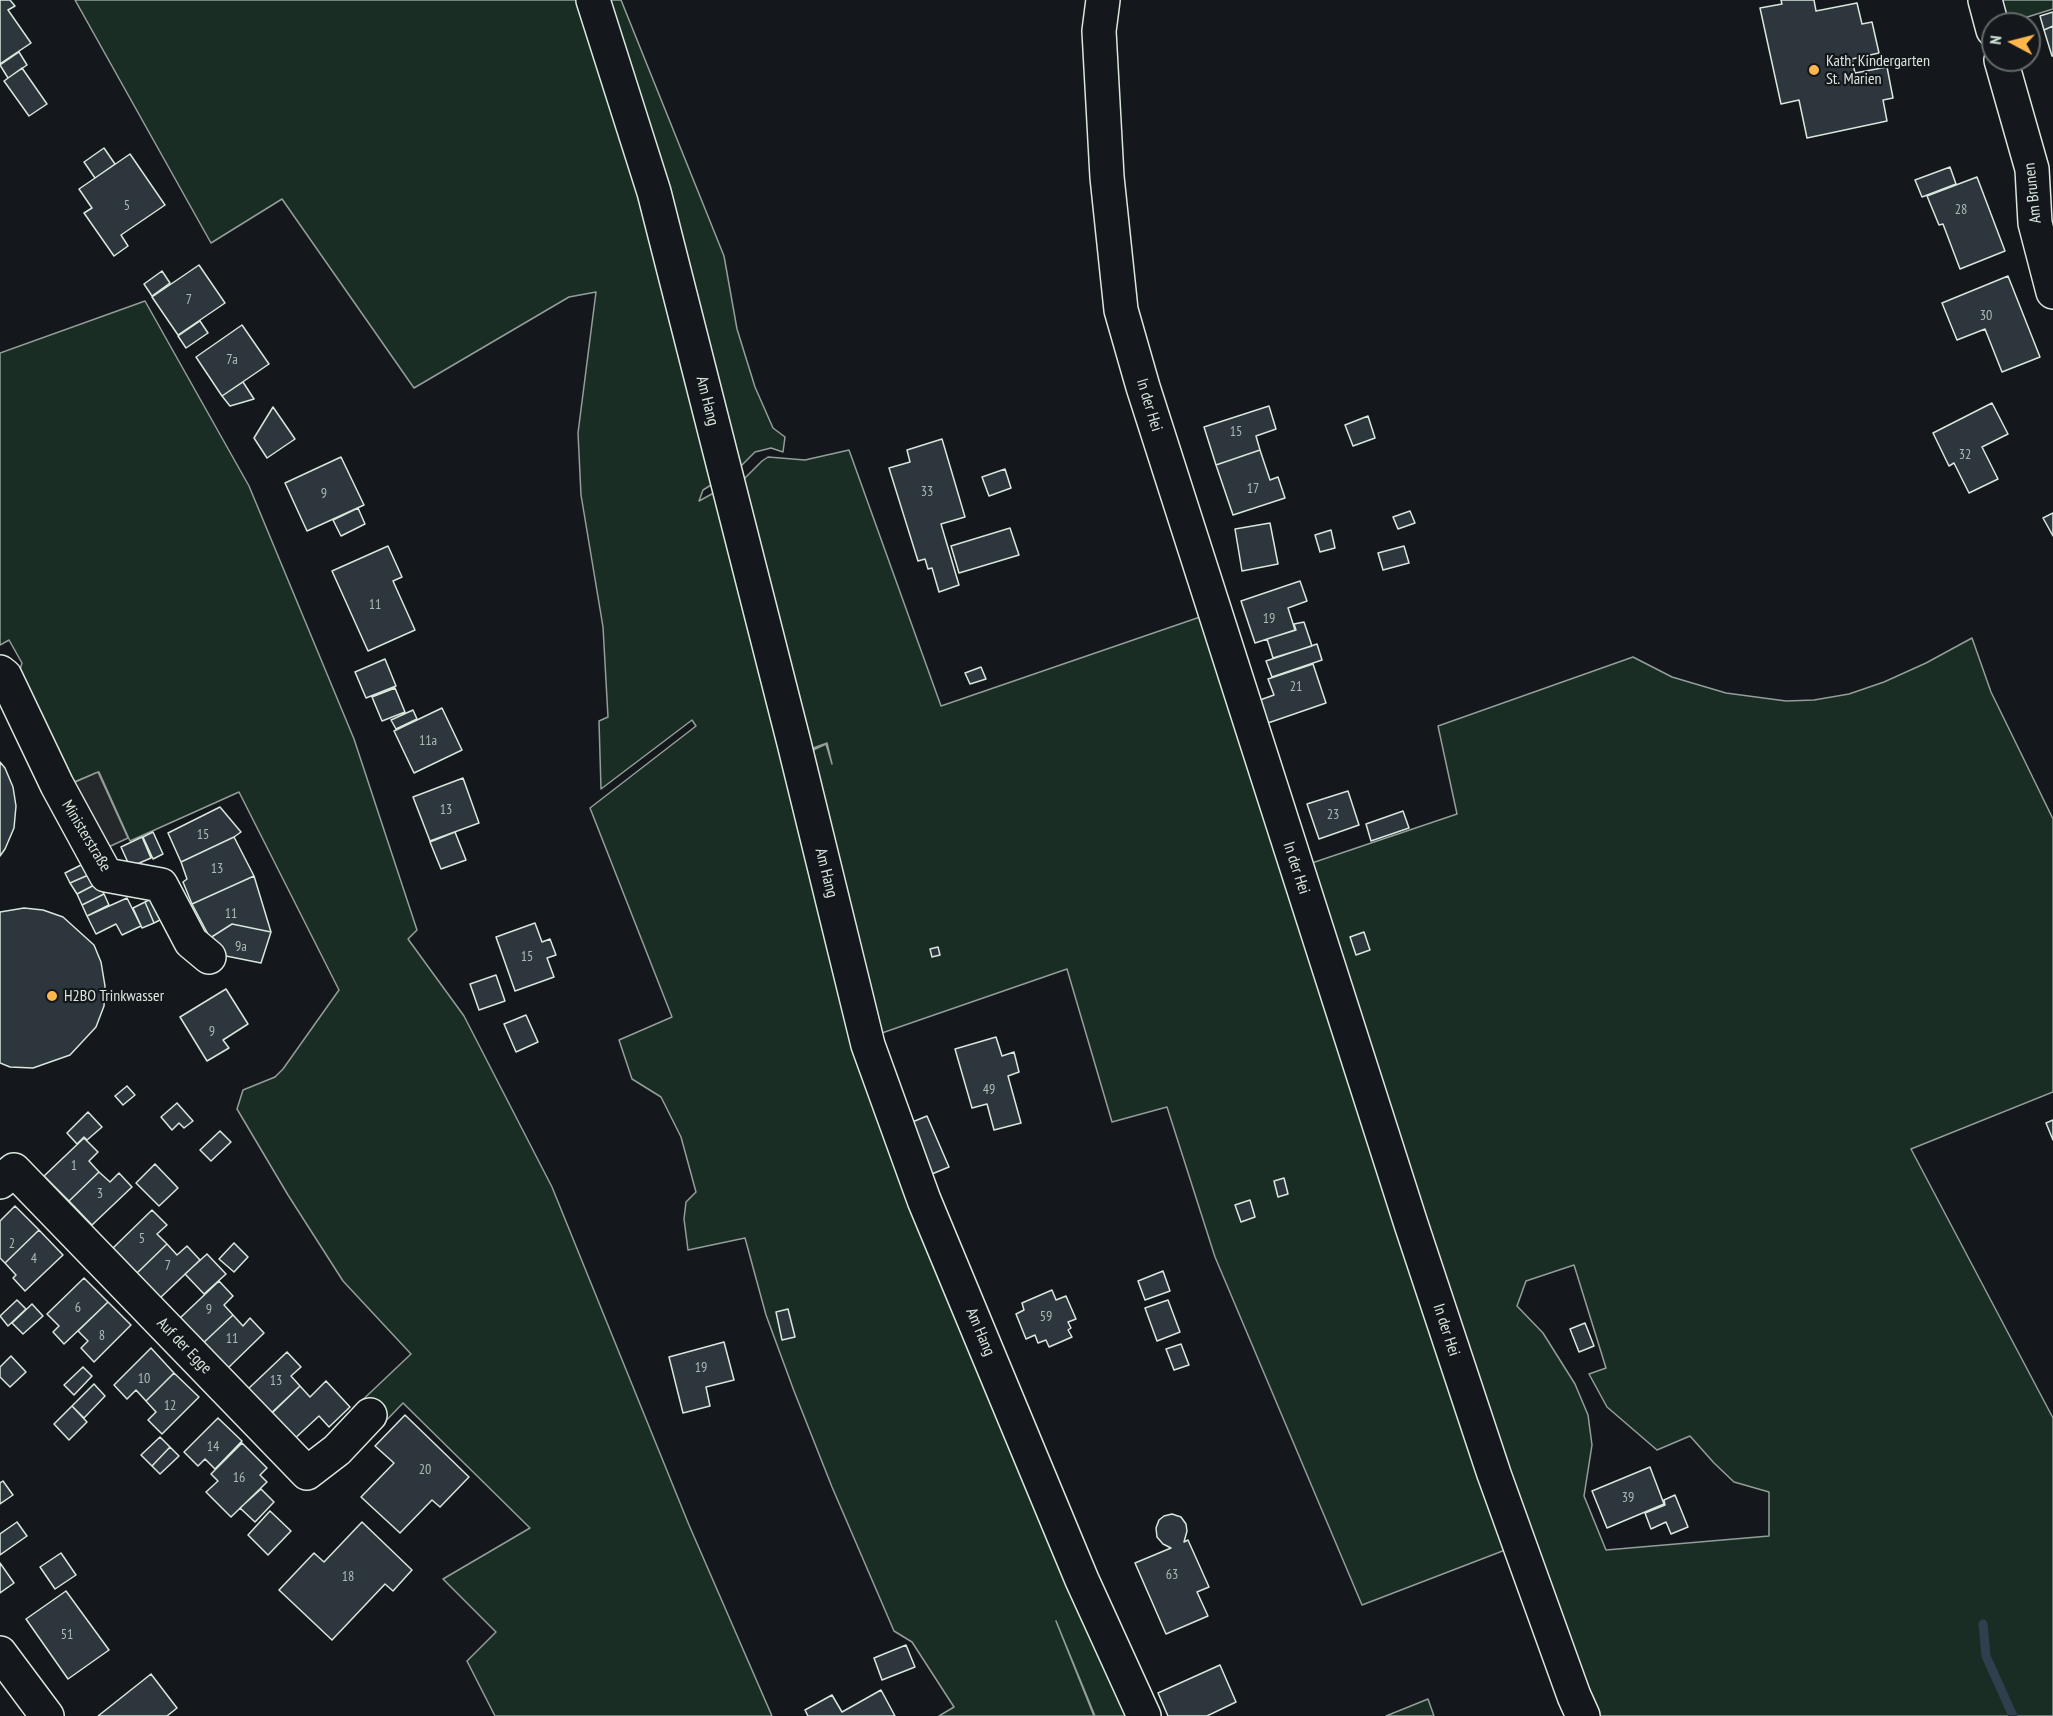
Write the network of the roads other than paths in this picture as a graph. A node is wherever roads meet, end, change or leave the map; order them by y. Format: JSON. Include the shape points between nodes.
{"nodes":[{"id":1,"x":593,"y":0,"type":"edge"},
{"id":2,"x":1103,"y":0,"type":"edge"},
{"id":3,"x":2004,"y":72,"type":"edge"},
{"id":4,"x":2053,"y":292,"type":"edge"},
{"id":5,"x":0,"y":672,"type":"edge"},
{"id":6,"x":209,"y":957,"type":"dead end"},
{"id":7,"x":0,"y":1182,"type":"edge"},
{"id":8,"x":370,"y":1416,"type":"dead end"},
{"id":9,"x":0,"y":1653,"type":"edge"},
{"id":10,"x":46,"y":1716,"type":"edge"},
{"id":11,"x":1144,"y":1716,"type":"edge"},
{"id":12,"x":1583,"y":1716,"type":"edge"}],
"edges":[{"from":1,"to":11,"type":"street","name":"Am Hang","via":[[654,192],[868,1045],[924,1200],[1082,1580]]},
{"from":2,"to":12,"type":"street","name":"In der Hei","via":[[1099,31],[1107,177],[1121,310],[1415,1235],[1494,1474]]},
{"from":3,"to":4,"type":"street","name":"Am Brunen","via":[[2032,169],[2035,223]]},
{"from":5,"to":6,"type":"street","name":"Ministerstraße","via":[[106,875],[161,885],[191,942]]},
{"from":7,"to":8,"type":"street","name":"Auf der Egge","via":[[14,1170],[307,1473],[337,1450]]},
{"from":9,"to":10,"type":"street"}]}
